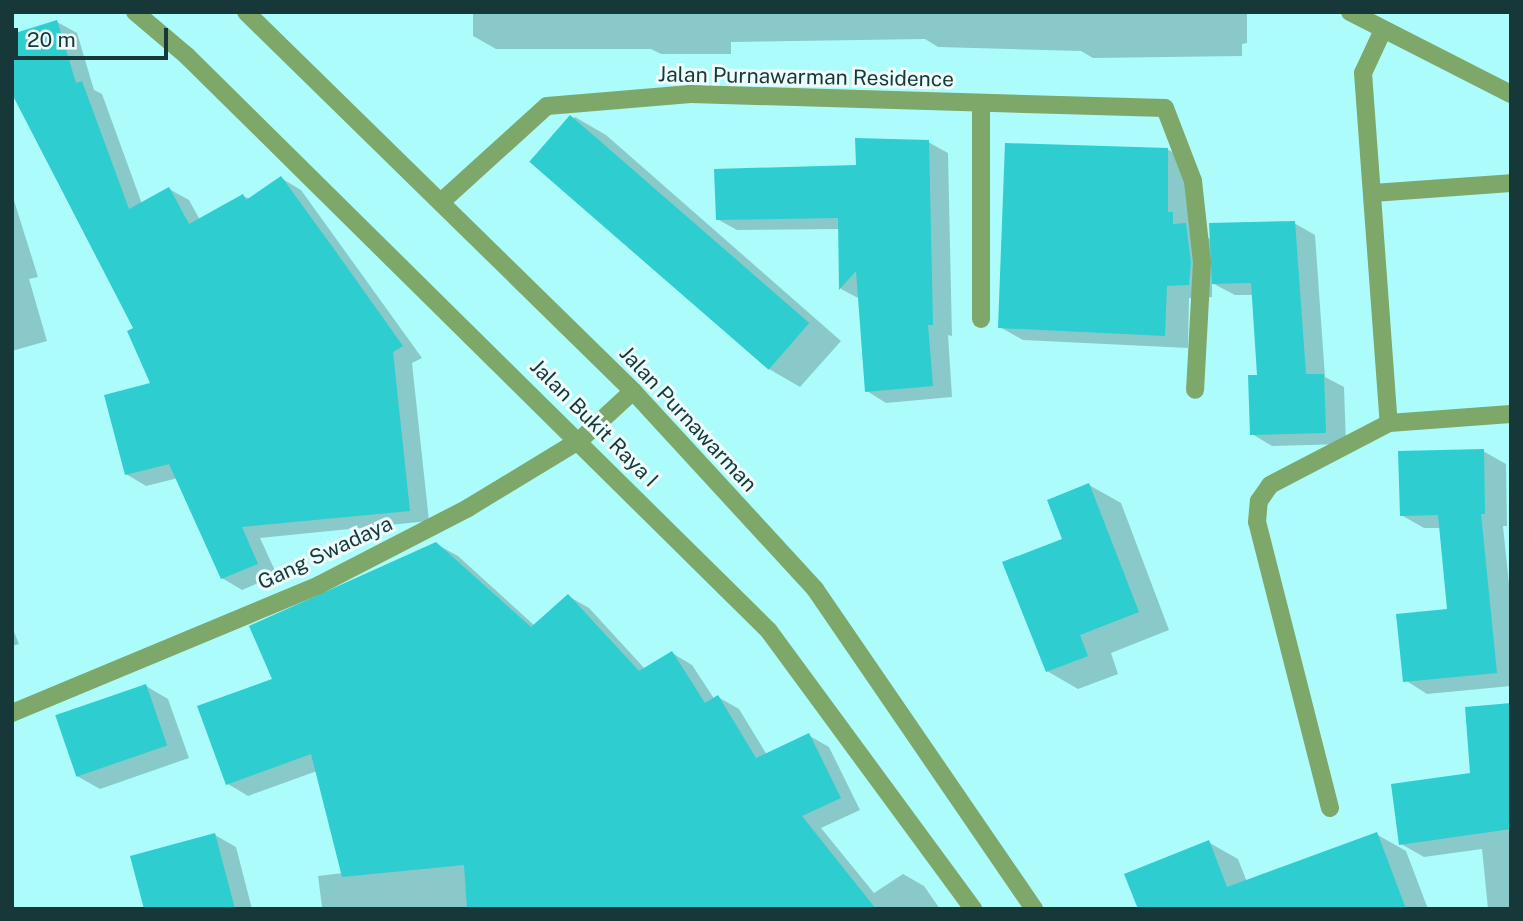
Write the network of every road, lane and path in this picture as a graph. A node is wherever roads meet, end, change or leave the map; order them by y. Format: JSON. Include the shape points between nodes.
{"nodes":[{"id":1,"x":135,"y":12,"type":"edge"},
{"id":2,"x":246,"y":12,"type":"edge"},
{"id":3,"x":1350,"y":12,"type":"edge"},
{"id":4,"x":1383,"y":30,"type":"junction"},
{"id":5,"x":1511,"y":94,"type":"edge"},
{"id":6,"x":981,"y":104,"type":"junction"},
{"id":7,"x":1511,"y":183,"type":"edge"},
{"id":8,"x":1373,"y":192,"type":"junction"},
{"id":9,"x":441,"y":202,"type":"junction"},
{"id":10,"x":981,"y":319,"type":"dead end"},
{"id":11,"x":1195,"y":390,"type":"dead end"},
{"id":12,"x":633,"y":391,"type":"junction"},
{"id":13,"x":1511,"y":414,"type":"edge"},
{"id":14,"x":1389,"y":422,"type":"junction"},
{"id":15,"x":580,"y":440,"type":"junction"},
{"id":16,"x":12,"y":713,"type":"edge"},
{"id":17,"x":1331,"y":808,"type":"dead end"},
{"id":18,"x":973,"y":909,"type":"edge"},
{"id":19,"x":1034,"y":909,"type":"edge"}],
"edges":[{"from":1,"to":15,"type":"street","name":"Jalan Bukit Raya I","via":[[187,56]]},
{"from":2,"to":9,"type":"street","name":"Jalan Purnawarman"},
{"from":3,"to":4,"type":"street"},
{"from":4,"to":5,"type":"street"},
{"from":4,"to":8,"type":"street","via":[[1363,73]]},
{"from":6,"to":9,"type":"street","name":"Jalan Purnawarman Residence","via":[[691,94],[547,106]]},
{"from":6,"to":10,"type":"street"},
{"from":6,"to":11,"type":"street","name":"Jalan Purnawarman Residence","via":[[1165,108],[1193,181],[1202,262]]},
{"from":7,"to":8,"type":"street"},
{"from":8,"to":14,"type":"street"},
{"from":9,"to":12,"type":"street","name":"Jalan Purnawarman"},
{"from":12,"to":15,"type":"street","name":"Gang Swadaya"},
{"from":12,"to":19,"type":"street","name":"Jalan Purnawarman","via":[[815,589]]},
{"from":13,"to":14,"type":"street"},
{"from":14,"to":17,"type":"street","via":[[1270,485],[1259,501],[1257,522]]},
{"from":15,"to":16,"type":"street","name":"Gang Swadaya","via":[[468,508],[319,584]]},
{"from":15,"to":18,"type":"street","name":"Jalan Bukit Raya I","via":[[769,631]]}]}
